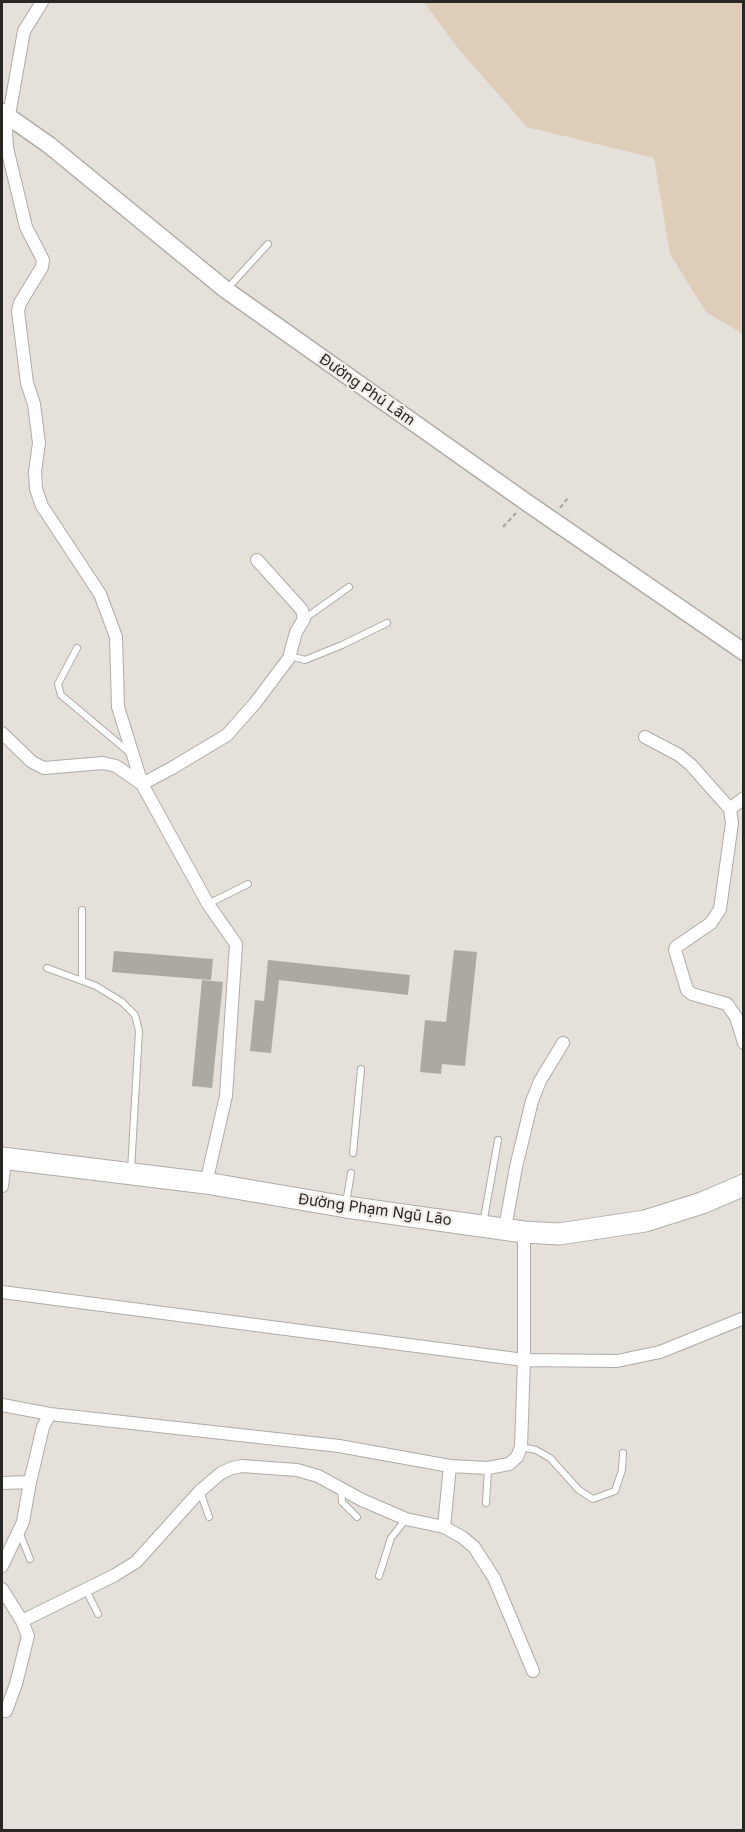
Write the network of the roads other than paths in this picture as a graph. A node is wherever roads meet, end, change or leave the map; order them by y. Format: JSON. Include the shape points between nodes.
{"nodes":[{"id":1,"x":42,"y":2,"type":"edge"},
{"id":2,"x":5,"y":115,"type":"edge"},
{"id":3,"x":268,"y":244,"type":"dead end"},
{"id":4,"x":226,"y":290,"type":"junction"},
{"id":5,"x":257,"y":560,"type":"dead end"},
{"id":6,"x":349,"y":587,"type":"dead end"},
{"id":7,"x":304,"y":619,"type":"junction"},
{"id":8,"x":387,"y":623,"type":"dead end"},
{"id":9,"x":76,"y":648,"type":"dead end"},
{"id":10,"x":744,"y":652,"type":"edge"},
{"id":11,"x":291,"y":653,"type":"junction"},
{"id":12,"x":2,"y":734,"type":"edge"},
{"id":13,"x":645,"y":737,"type":"dead end"},
{"id":14,"x":133,"y":755,"type":"junction"},
{"id":15,"x":142,"y":784,"type":"junction"},
{"id":16,"x":744,"y":798,"type":"edge"},
{"id":17,"x":730,"y":809,"type":"junction"},
{"id":18,"x":248,"y":884,"type":"dead end"},
{"id":19,"x":208,"y":904,"type":"junction"},
{"id":20,"x":82,"y":910,"type":"dead end"},
{"id":21,"x":47,"y":968,"type":"dead end"},
{"id":22,"x":81,"y":980,"type":"junction"},
{"id":23,"x":743,"y":1038,"type":"edge"},
{"id":24,"x":563,"y":1043,"type":"dead end"},
{"id":25,"x":361,"y":1069,"type":"dead end"},
{"id":26,"x":498,"y":1140,"type":"dead end"},
{"id":27,"x":353,"y":1153,"type":"dead end"},
{"id":28,"x":3,"y":1158,"type":"edge"},
{"id":29,"x":351,"y":1173,"type":"dead end"},
{"id":30,"x":130,"y":1175,"type":"junction"},
{"id":31,"x":206,"y":1183,"type":"junction"},
{"id":32,"x":744,"y":1185,"type":"edge"},
{"id":33,"x":2,"y":1186,"type":"edge"},
{"id":34,"x":346,"y":1207,"type":"junction"},
{"id":35,"x":483,"y":1225,"type":"junction"},
{"id":36,"x":515,"y":1230,"type":"junction"},
{"id":37,"x":2,"y":1292,"type":"edge"},
{"id":38,"x":744,"y":1318,"type":"edge"},
{"id":39,"x":524,"y":1360,"type":"junction"},
{"id":40,"x":2,"y":1405,"type":"edge"},
{"id":41,"x":50,"y":1414,"type":"junction"},
{"id":42,"x":521,"y":1447,"type":"junction"},
{"id":43,"x":622,"y":1454,"type":"dead end"},
{"id":44,"x":450,"y":1466,"type":"junction"},
{"id":45,"x":488,"y":1468,"type":"junction"},
{"id":46,"x":30,"y":1482,"type":"junction"},
{"id":47,"x":2,"y":1484,"type":"edge"},
{"id":48,"x":341,"y":1489,"type":"junction"},
{"id":49,"x":200,"y":1491,"type":"junction"},
{"id":50,"x":486,"y":1503,"type":"dead end"},
{"id":51,"x":209,"y":1517,"type":"dead end"},
{"id":52,"x":357,"y":1517,"type":"dead end"},
{"id":53,"x":406,"y":1519,"type":"junction"},
{"id":54,"x":444,"y":1527,"type":"junction"},
{"id":55,"x":19,"y":1533,"type":"junction"},
{"id":56,"x":30,"y":1559,"type":"dead end"},
{"id":57,"x":2,"y":1566,"type":"edge"},
{"id":58,"x":379,"y":1576,"type":"dead end"},
{"id":59,"x":2,"y":1589,"type":"edge"},
{"id":60,"x":86,"y":1589,"type":"junction"},
{"id":61,"x":98,"y":1614,"type":"dead end"},
{"id":62,"x":22,"y":1621,"type":"junction"},
{"id":63,"x":533,"y":1671,"type":"dead end"},
{"id":64,"x":6,"y":1711,"type":"dead end"}],
"edges":[{"from":1,"to":2,"type":"street","via":[[24,31]]},
{"from":2,"to":4,"type":"main road","name":"Đường Phú Lâm","via":[[49,145]]},
{"from":2,"to":14,"type":"street","via":[[7,148],[26,227],[43,260],[18,311],[39,443],[36,489],[42,506],[100,594],[110,618],[116,637],[118,707]]},
{"from":3,"to":4,"type":"lane"},
{"from":4,"to":10,"type":"main road","name":"Đường Phú Lâm"},
{"from":5,"to":7,"type":"street","via":[[302,610]]},
{"from":6,"to":7,"type":"lane"},
{"from":7,"to":11,"type":"street"},
{"from":8,"to":11,"type":"lane","via":[[305,660]]},
{"from":9,"to":14,"type":"lane","via":[[58,684],[61,695]]},
{"from":11,"to":15,"type":"street","via":[[227,735]]},
{"from":12,"to":15,"type":"street","via":[[44,768],[116,766]]},
{"from":13,"to":17,"type":"street","via":[[691,765]]},
{"from":14,"to":15,"type":"street"},
{"from":15,"to":19,"type":"street"},
{"from":16,"to":17,"type":"street"},
{"from":17,"to":23,"type":"street","via":[[732,823],[720,909],[711,923],[675,950],[687,990],[727,1004]]},
{"from":18,"to":19,"type":"lane"},
{"from":19,"to":31,"type":"street","via":[[236,944],[226,1096]]},
{"from":20,"to":22,"type":"lane"},
{"from":21,"to":22,"type":"lane"},
{"from":22,"to":30,"type":"lane","via":[[122,1002],[135,1015],[139,1031]]},
{"from":24,"to":36,"type":"street","via":[[532,1101],[516,1167]]},
{"from":25,"to":27,"type":"lane"},
{"from":26,"to":35,"type":"lane"},
{"from":28,"to":30,"type":"highway","name":"Đường Phạm Ngũ Lão"},
{"from":28,"to":33,"type":"street"},
{"from":29,"to":34,"type":"lane"},
{"from":30,"to":31,"type":"highway","name":"Đường Phạm Ngũ Lão"},
{"from":31,"to":34,"type":"highway","name":"Đường Phạm Ngũ Lão"},
{"from":32,"to":36,"type":"highway","name":"Đường Phạm Ngũ Lão","via":[[645,1221],[559,1234]]},
{"from":34,"to":35,"type":"highway","name":"Đường Phạm Ngũ Lão"},
{"from":35,"to":36,"type":"highway","name":"Đường Phạm Ngũ Lão"},
{"from":36,"to":39,"type":"street"},
{"from":37,"to":39,"type":"street"},
{"from":38,"to":39,"type":"street","via":[[660,1352],[617,1361]]},
{"from":39,"to":42,"type":"street"},
{"from":40,"to":41,"type":"street"},
{"from":41,"to":44,"type":"street","via":[[339,1446]]},
{"from":41,"to":46,"type":"street","via":[[43,1427]]},
{"from":42,"to":43,"type":"lane","via":[[550,1458],[579,1490],[593,1499],[615,1491],[620,1481]]},
{"from":42,"to":45,"type":"street","via":[[517,1458],[509,1464]]},
{"from":44,"to":45,"type":"street"},
{"from":44,"to":54,"type":"street"},
{"from":45,"to":50,"type":"lane"},
{"from":46,"to":47,"type":"street"},
{"from":46,"to":55,"type":"street"},
{"from":48,"to":49,"type":"street","via":[[308,1472],[242,1466],[220,1473]]},
{"from":48,"to":52,"type":"lane","via":[[342,1502]]},
{"from":48,"to":53,"type":"street"},
{"from":49,"to":51,"type":"lane"},
{"from":49,"to":60,"type":"street","via":[[136,1562]]},
{"from":53,"to":54,"type":"street"},
{"from":53,"to":58,"type":"lane","via":[[391,1538]]},
{"from":54,"to":63,"type":"street","via":[[474,1547],[494,1578]]},
{"from":55,"to":56,"type":"lane"},
{"from":55,"to":57,"type":"street"},
{"from":59,"to":62,"type":"street"},
{"from":60,"to":61,"type":"lane"},
{"from":60,"to":62,"type":"street"},
{"from":62,"to":64,"type":"street","via":[[27,1641]]}]}
